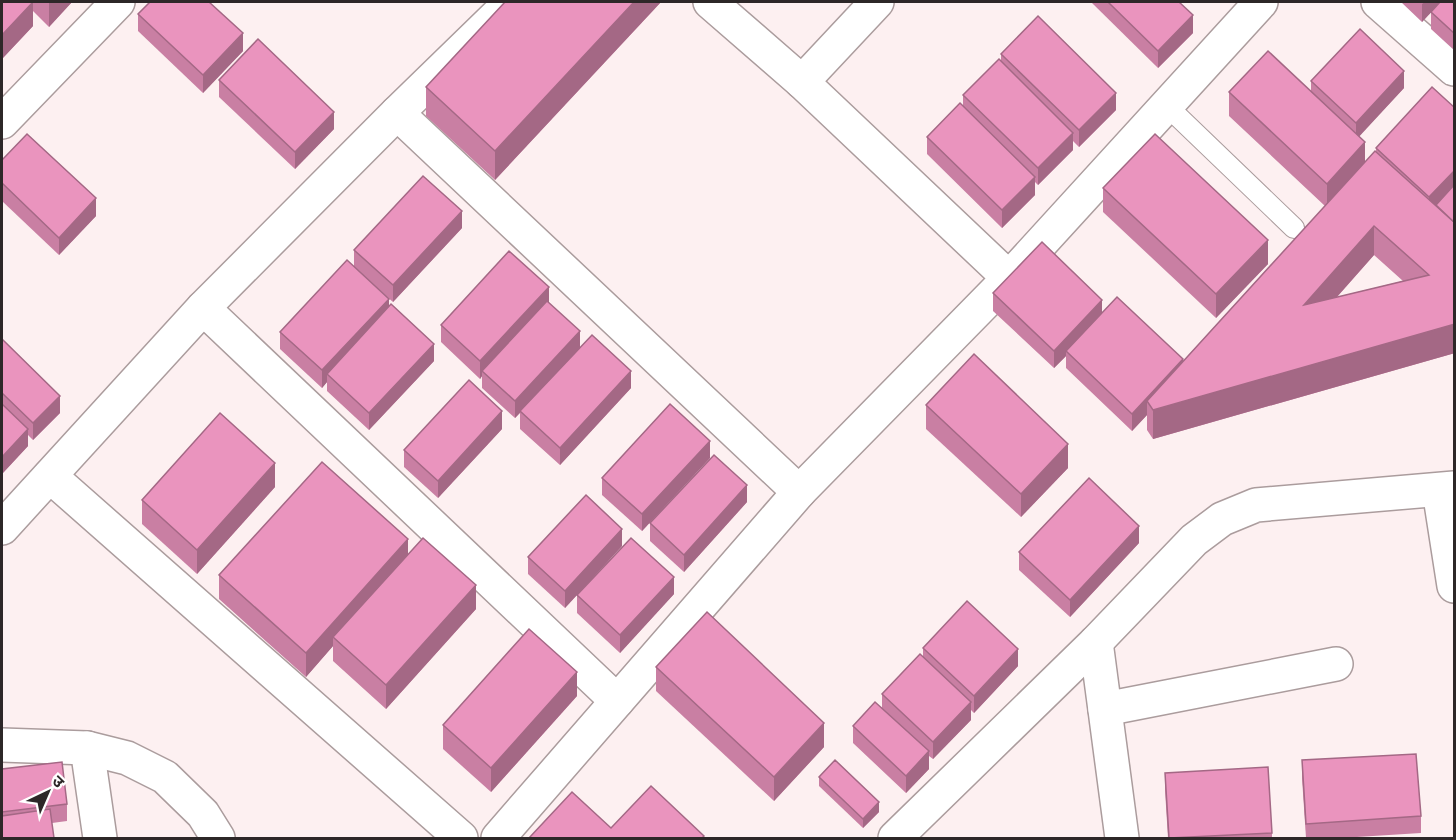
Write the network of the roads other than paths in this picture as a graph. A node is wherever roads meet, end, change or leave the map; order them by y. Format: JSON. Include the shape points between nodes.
{"nodes":[{"id":1,"x":118,"y":2,"type":"edge"},
{"id":2,"x":511,"y":2,"type":"edge"},
{"id":3,"x":710,"y":2,"type":"edge"},
{"id":4,"x":877,"y":2,"type":"edge"},
{"id":5,"x":1261,"y":2,"type":"edge"},
{"id":6,"x":1378,"y":2,"type":"edge"},
{"id":7,"x":1455,"y":69,"type":"edge"},
{"id":8,"x":802,"y":82,"type":"junction"},
{"id":9,"x":1166,"y":105,"type":"junction"},
{"id":10,"x":397,"y":113,"type":"junction"},
{"id":11,"x":2,"y":122,"type":"edge"},
{"id":12,"x":1294,"y":228,"type":"dead end"},
{"id":13,"x":1009,"y":278,"type":"junction"},
{"id":14,"x":203,"y":308,"type":"junction"},
{"id":15,"x":50,"y":476,"type":"junction"},
{"id":16,"x":1447,"y":489,"type":"edge"},
{"id":17,"x":799,"y":492,"type":"junction"},
{"id":18,"x":2,"y":528,"type":"edge"},
{"id":19,"x":1455,"y":586,"type":"edge"},
{"id":20,"x":1096,"y":642,"type":"junction"},
{"id":21,"x":1336,"y":664,"type":"dead end"},
{"id":22,"x":617,"y":701,"type":"junction"},
{"id":23,"x":1105,"y":709,"type":"junction"},
{"id":24,"x":2,"y":745,"type":"edge"},
{"id":25,"x":87,"y":748,"type":"junction"},
{"id":26,"x":100,"y":838,"type":"edge"},
{"id":27,"x":219,"y":838,"type":"edge"},
{"id":28,"x":461,"y":838,"type":"edge"},
{"id":29,"x":498,"y":838,"type":"edge"},
{"id":30,"x":896,"y":838,"type":"edge"},
{"id":31,"x":1122,"y":838,"type":"edge"}],
"edges":[{"from":1,"to":11,"type":"street"},
{"from":2,"to":10,"type":"street"},
{"from":3,"to":8,"type":"street"},
{"from":4,"to":8,"type":"street"},
{"from":5,"to":9,"type":"street"},
{"from":6,"to":7,"type":"street"},
{"from":8,"to":13,"type":"street"},
{"from":9,"to":12,"type":"lane"},
{"from":9,"to":13,"type":"street"},
{"from":10,"to":14,"type":"street"},
{"from":10,"to":17,"type":"street"},
{"from":13,"to":17,"type":"street"},
{"from":14,"to":15,"type":"street"},
{"from":14,"to":22,"type":"street"},
{"from":15,"to":18,"type":"street"},
{"from":15,"to":28,"type":"street"},
{"from":16,"to":19,"type":"street"},
{"from":16,"to":20,"type":"street","via":[[1256,505],[1222,519],[1194,540]]},
{"from":17,"to":22,"type":"street"},
{"from":20,"to":23,"type":"street"},
{"from":20,"to":30,"type":"street"},
{"from":21,"to":23,"type":"street"},
{"from":22,"to":29,"type":"street"},
{"from":23,"to":31,"type":"street"},
{"from":24,"to":25,"type":"street"},
{"from":25,"to":26,"type":"street"},
{"from":25,"to":27,"type":"street","via":[[127,758],[165,777],[203,814]]}]}
